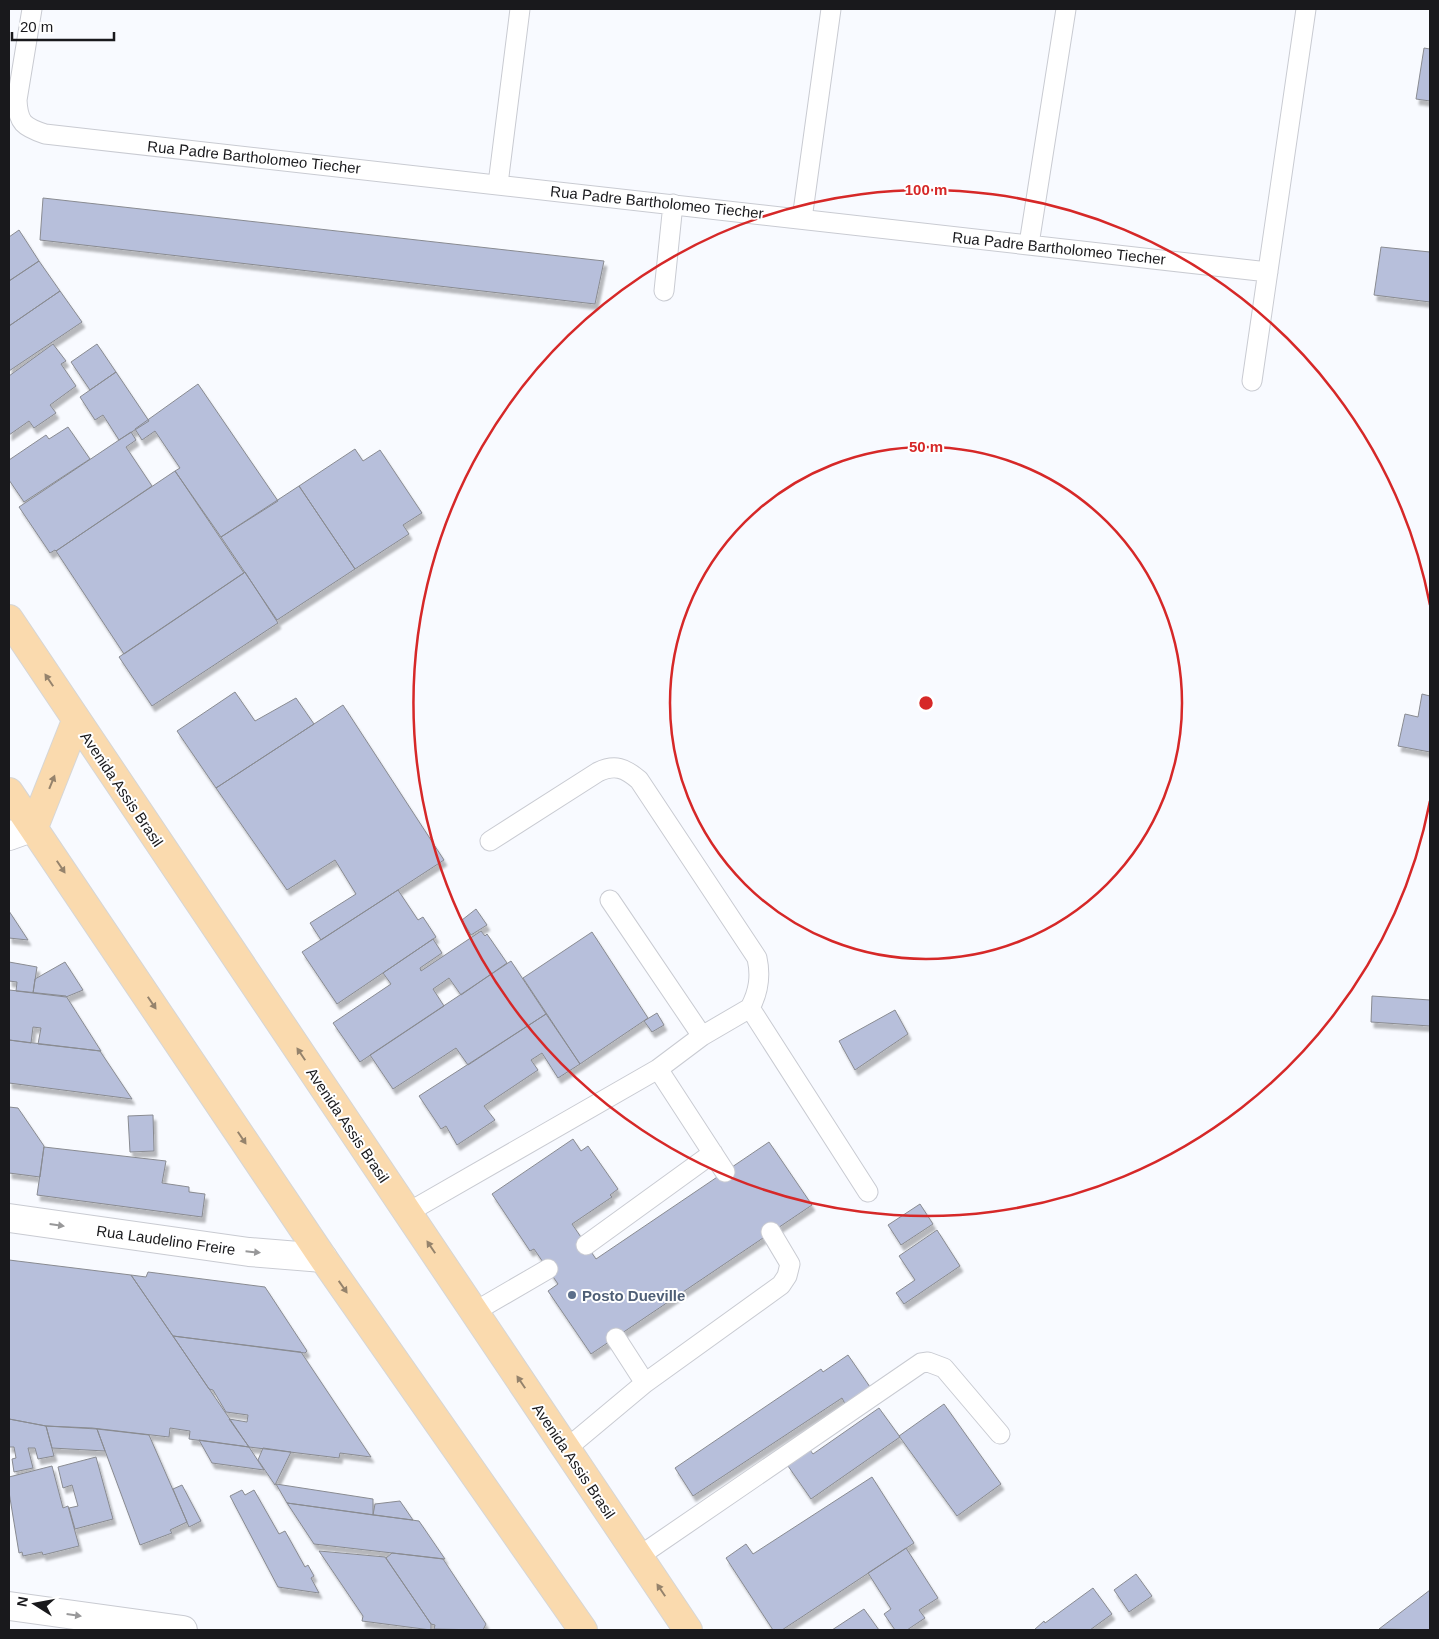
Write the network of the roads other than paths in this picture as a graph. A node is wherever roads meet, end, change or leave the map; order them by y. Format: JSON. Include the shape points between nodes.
{"nodes":[{"id":1,"x":32,"y":9,"type":"edge"},
{"id":2,"x":520,"y":9,"type":"edge"},
{"id":3,"x":831,"y":9,"type":"edge"},
{"id":4,"x":1066,"y":9,"type":"edge"},
{"id":5,"x":1306,"y":9,"type":"edge"},
{"id":6,"x":498,"y":184,"type":"junction"},
{"id":7,"x":672,"y":204,"type":"junction"},
{"id":8,"x":802,"y":219,"type":"junction"},
{"id":9,"x":1029,"y":244,"type":"junction"},
{"id":10,"x":1268,"y":272,"type":"junction"},
{"id":11,"x":664,"y":291,"type":"dead end"},
{"id":12,"x":1252,"y":381,"type":"dead end"},
{"id":13,"x":9,"y":619,"type":"edge"},
{"id":14,"x":76,"y":721,"type":"junction"},
{"id":15,"x":9,"y":792,"type":"edge"},
{"id":16,"x":34,"y":827,"type":"junction"},
{"id":17,"x":9,"y":836,"type":"edge"},
{"id":18,"x":490,"y":841,"type":"dead end"},
{"id":19,"x":610,"y":900,"type":"dead end"},
{"id":20,"x":750,"y":1008,"type":"junction"},
{"id":21,"x":702,"y":1036,"type":"junction"},
{"id":22,"x":658,"y":1069,"type":"junction"},
{"id":23,"x":714,"y":1153,"type":"junction"},
{"id":24,"x":726,"y":1172,"type":"dead end"},
{"id":25,"x":868,"y":1192,"type":"dead end"},
{"id":26,"x":407,"y":1213,"type":"junction"},
{"id":27,"x":9,"y":1218,"type":"edge"},
{"id":28,"x":771,"y":1232,"type":"dead end"},
{"id":29,"x":586,"y":1245,"type":"dead end"},
{"id":30,"x":323,"y":1258,"type":"junction"},
{"id":31,"x":548,"y":1269,"type":"dead end"},
{"id":32,"x":474,"y":1312,"type":"junction"},
{"id":33,"x":616,"y":1338,"type":"dead end"},
{"id":34,"x":645,"y":1383,"type":"junction"},
{"id":35,"x":1000,"y":1434,"type":"dead end"},
{"id":36,"x":566,"y":1449,"type":"junction"},
{"id":37,"x":638,"y":1557,"type":"junction"},
{"id":38,"x":9,"y":1606,"type":"edge"},
{"id":39,"x":184,"y":1630,"type":"edge"},
{"id":40,"x":583,"y":1630,"type":"edge"},
{"id":41,"x":688,"y":1630,"type":"edge"}],
"edges":[{"from":1,"to":6,"type":"lane","name":"Rua Padre Bartholomeo Tiecher","via":[[17,100],[18,114],[23,124],[45,134]]},
{"from":2,"to":6,"type":"lane"},
{"from":3,"to":8,"type":"lane"},
{"from":4,"to":9,"type":"lane"},
{"from":5,"to":10,"type":"lane"},
{"from":6,"to":7,"type":"lane","name":"Rua Padre Bartholomeo Tiecher"},
{"from":7,"to":8,"type":"lane","name":"Rua Padre Bartholomeo Tiecher"},
{"from":7,"to":11,"type":"lane"},
{"from":8,"to":9,"type":"lane","name":"Rua Padre Bartholomeo Tiecher"},
{"from":9,"to":10,"type":"lane","name":"Rua Padre Bartholomeo Tiecher"},
{"from":10,"to":12,"type":"lane"},
{"from":14,"to":13,"type":"main road","name":"Avenida Assis Brasil","one_way":true},
{"from":16,"to":14,"type":"main road","one_way":true},
{"from":26,"to":14,"type":"main road","name":"Avenida Assis Brasil","one_way":true},
{"from":15,"to":16,"type":"main road"},
{"from":16,"to":17,"type":"street"},
{"from":16,"to":30,"type":"main road","one_way":true},
{"from":18,"to":20,"type":"lane","via":[[598,772],[619,767],[630,772],[639,780],[757,958],[759,984]]},
{"from":19,"to":21,"type":"lane"},
{"from":20,"to":21,"type":"lane"},
{"from":20,"to":25,"type":"lane"},
{"from":21,"to":22,"type":"lane"},
{"from":22,"to":23,"type":"lane"},
{"from":22,"to":26,"type":"lane"},
{"from":23,"to":24,"type":"lane"},
{"from":23,"to":29,"type":"lane"},
{"from":32,"to":26,"type":"main road","name":"Avenida Assis Brasil","one_way":true},
{"from":27,"to":30,"type":"street","name":"Rua Laudelino Freire","one_way":true,"via":[[249,1252]]},
{"from":28,"to":34,"type":"lane","via":[[790,1264],[788,1276],[781,1285]]},
{"from":30,"to":40,"type":"main road","one_way":true},
{"from":31,"to":32,"type":"lane"},
{"from":36,"to":32,"type":"main road","name":"Avenida Assis Brasil","one_way":true},
{"from":33,"to":34,"type":"lane"},
{"from":34,"to":36,"type":"lane"},
{"from":35,"to":37,"type":"lane","via":[[944,1368],[928,1362],[920,1363]]},
{"from":36,"to":37,"type":"main road","name":"Avenida Assis Brasil"},
{"from":41,"to":37,"type":"main road","name":"Avenida Assis Brasil","one_way":true},
{"from":38,"to":39,"type":"street","one_way":true}]}
